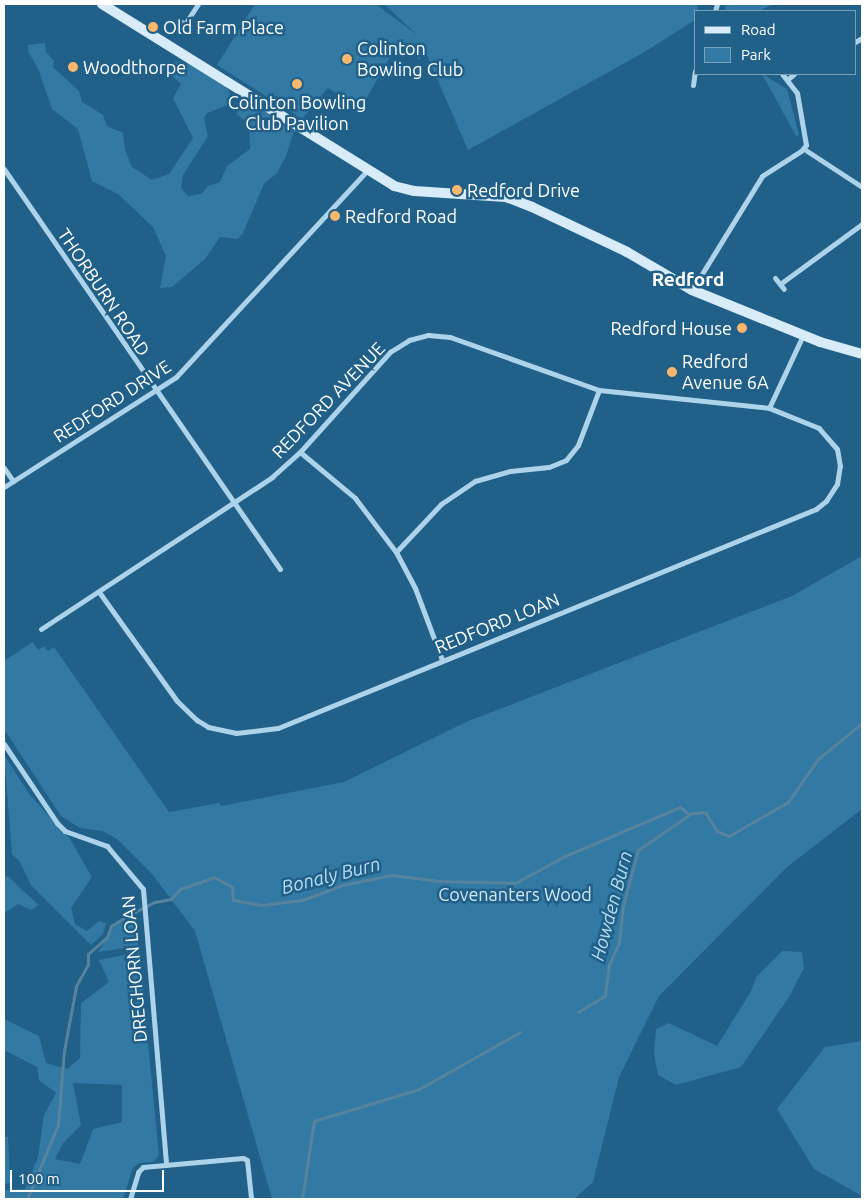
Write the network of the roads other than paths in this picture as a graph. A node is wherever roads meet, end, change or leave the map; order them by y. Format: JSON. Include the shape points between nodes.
{"nodes":[{"id":1,"x":102,"y":4,"type":"edge"},
{"id":2,"x":198,"y":4,"type":"edge"},
{"id":3,"x":178,"y":20,"type":"dead end"},
{"id":4,"x":694,"y":75,"type":"edge"},
{"id":5,"x":783,"y":75,"type":"edge"},
{"id":6,"x":793,"y":75,"type":"edge"},
{"id":7,"x":788,"y":79,"type":"junction"},
{"id":8,"x":693,"y":85,"type":"dead end"},
{"id":9,"x":804,"y":149,"type":"junction"},
{"id":10,"x":4,"y":169,"type":"edge"},
{"id":11,"x":367,"y":171,"type":"junction"},
{"id":12,"x":862,"y":187,"type":"edge"},
{"id":13,"x":862,"y":224,"type":"edge"},
{"id":14,"x":775,"y":278,"type":"dead end"},
{"id":15,"x":692,"y":290,"type":"junction"},
{"id":16,"x":803,"y":336,"type":"junction"},
{"id":17,"x":862,"y":354,"type":"edge"},
{"id":18,"x":599,"y":390,"type":"junction"},
{"id":19,"x":155,"y":392,"type":"junction"},
{"id":20,"x":769,"y":408,"type":"junction"},
{"id":21,"x":300,"y":452,"type":"junction"},
{"id":22,"x":4,"y":468,"type":"edge"},
{"id":23,"x":13,"y":481,"type":"junction"},
{"id":24,"x":4,"y":486,"type":"edge"},
{"id":25,"x":234,"y":504,"type":"junction"},
{"id":26,"x":396,"y":552,"type":"junction"},
{"id":27,"x":280,"y":569,"type":"dead end"},
{"id":28,"x":99,"y":592,"type":"junction"},
{"id":29,"x":41,"y":629,"type":"dead end"},
{"id":30,"x":442,"y":660,"type":"junction"},
{"id":31,"x":4,"y":744,"type":"edge"},
{"id":32,"x":166,"y":1165,"type":"junction"},
{"id":33,"x":130,"y":1199,"type":"edge"},
{"id":34,"x":251,"y":1199,"type":"edge"}],
"edges":[{"from":1,"to":11,"type":"main road"},
{"from":2,"to":3,"type":"street","via":[[185,24]]},
{"from":4,"to":8,"type":"street"},
{"from":5,"to":7,"type":"street"},
{"from":6,"to":7,"type":"street"},
{"from":7,"to":9,"type":"street","via":[[797,93],[807,140]]},
{"from":9,"to":12,"type":"street"},
{"from":9,"to":15,"type":"street","via":[[762,176]]},
{"from":10,"to":19,"type":"street","name":"THORBURN ROAD"},
{"from":11,"to":15,"type":"main road","via":[[394,186],[414,191],[506,197],[627,252]]},
{"from":11,"to":19,"type":"street","name":"REDFORD DRIVE","via":[[193,362]]},
{"from":13,"to":14,"type":"street","via":[[782,287]]},
{"from":15,"to":16,"type":"main road"},
{"from":16,"to":17,"type":"main road"},
{"from":16,"to":20,"type":"street"},
{"from":18,"to":20,"type":"street","name":"REDFORD AVENUE"},
{"from":18,"to":21,"type":"street","name":"REDFORD AVENUE","via":[[450,337],[428,335],[409,340],[390,352]]},
{"from":18,"to":26,"type":"street","via":[[578,445],[566,460],[549,467],[510,471],[475,481],[441,504]]},
{"from":19,"to":23,"type":"street","name":"REDFORD DRIVE"},
{"from":19,"to":25,"type":"street","name":"THORBURN ROAD"},
{"from":20,"to":30,"type":"street","name":"REDFORD LOAN","via":[[809,422],[833,442],[839,456],[839,475],[826,501],[806,513]]},
{"from":21,"to":25,"type":"street","name":"REDFORD AVENUE"},
{"from":21,"to":26,"type":"street","via":[[355,498]]},
{"from":22,"to":23,"type":"street"},
{"from":23,"to":24,"type":"street","name":"REDFORD DRIVE"},
{"from":25,"to":27,"type":"street","name":"THORBURN ROAD"},
{"from":25,"to":28,"type":"street","name":"REDFORD AVENUE"},
{"from":26,"to":30,"type":"street","via":[[415,588]]},
{"from":28,"to":29,"type":"street","name":"REDFORD AVENUE"},
{"from":28,"to":30,"type":"street","name":"REDFORD LOAN","via":[[177,701],[197,720],[221,731],[250,733],[278,728]]},
{"from":31,"to":32,"type":"street","name":"DREGHORN LOAN","via":[[57,823],[65,831],[98,841],[114,851],[145,895]]},
{"from":32,"to":33,"type":"street","via":[[140,1170]]},
{"from":32,"to":34,"type":"street","via":[[243,1158],[247,1160]]}]}
